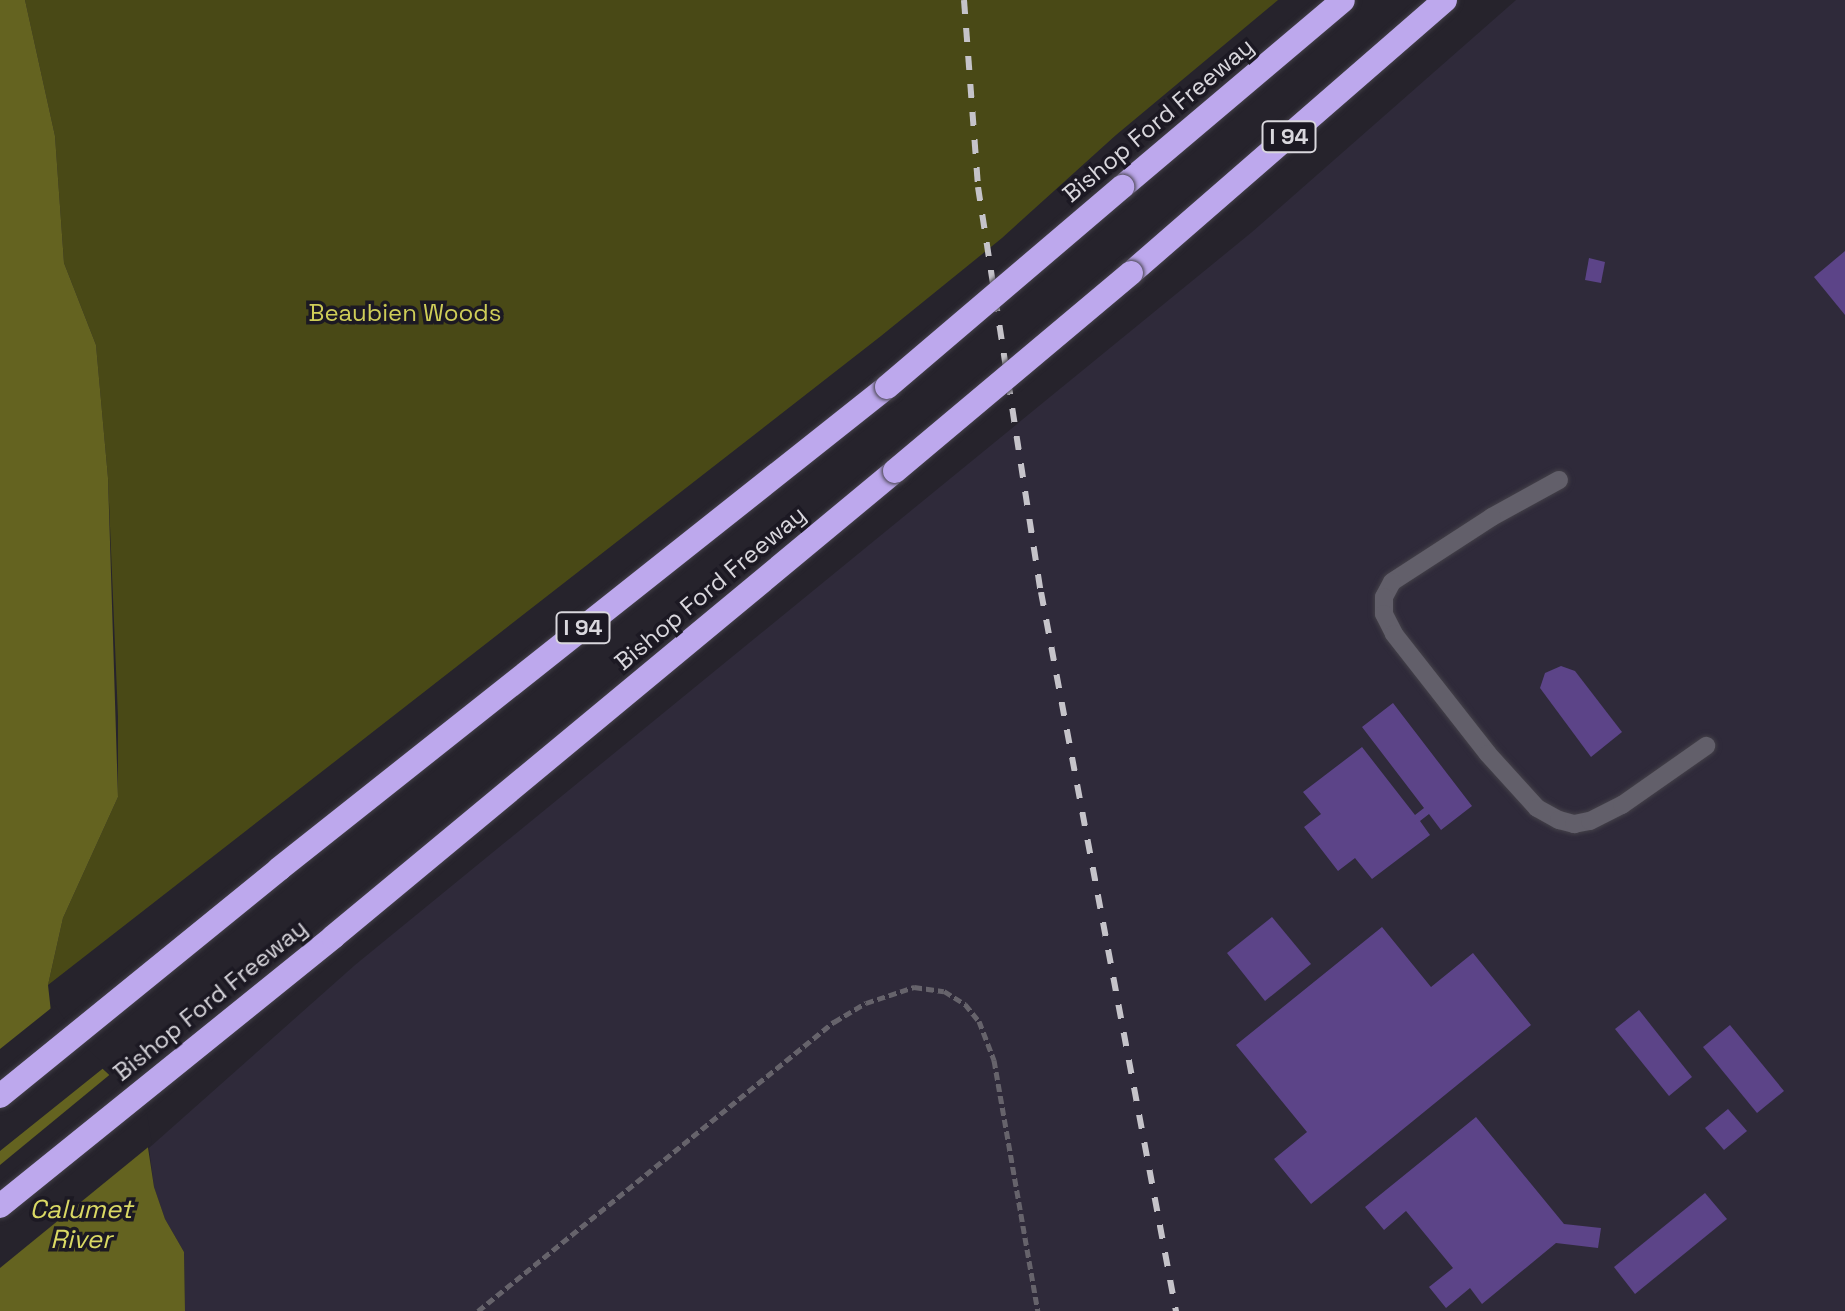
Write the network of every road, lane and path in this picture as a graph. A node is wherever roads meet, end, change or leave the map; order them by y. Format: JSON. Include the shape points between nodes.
{"nodes":[{"id":1,"x":1343,"y":0,"type":"edge"},
{"id":2,"x":1445,"y":0,"type":"edge"},
{"id":3,"x":1559,"y":480,"type":"dead end"},
{"id":4,"x":1706,"y":746,"type":"dead end"},
{"id":5,"x":0,"y":1096,"type":"edge"},
{"id":6,"x":0,"y":1206,"type":"edge"},
{"id":7,"x":478,"y":1311,"type":"edge"},
{"id":8,"x":1038,"y":1311,"type":"edge"}],
"edges":[{"from":1,"to":5,"type":"highway","name":"Bishop Ford Freeway","number":"I 94","bridge":true,"via":[[887,387]]},
{"from":2,"to":6,"type":"highway","name":"Bishop Ford Freeway","number":"I 94","bridge":true,"via":[[895,471]]},
{"from":3,"to":4,"type":"lane","via":[[1392,582],[1384,597],[1384,614],[1394,634],[1488,754],[1537,808],[1559,820],[1590,821],[1622,805]]},
{"from":7,"to":8,"type":"path","via":[[834,1022],[866,1003],[914,987],[944,991],[965,1004],[979,1021],[994,1060]]}]}
